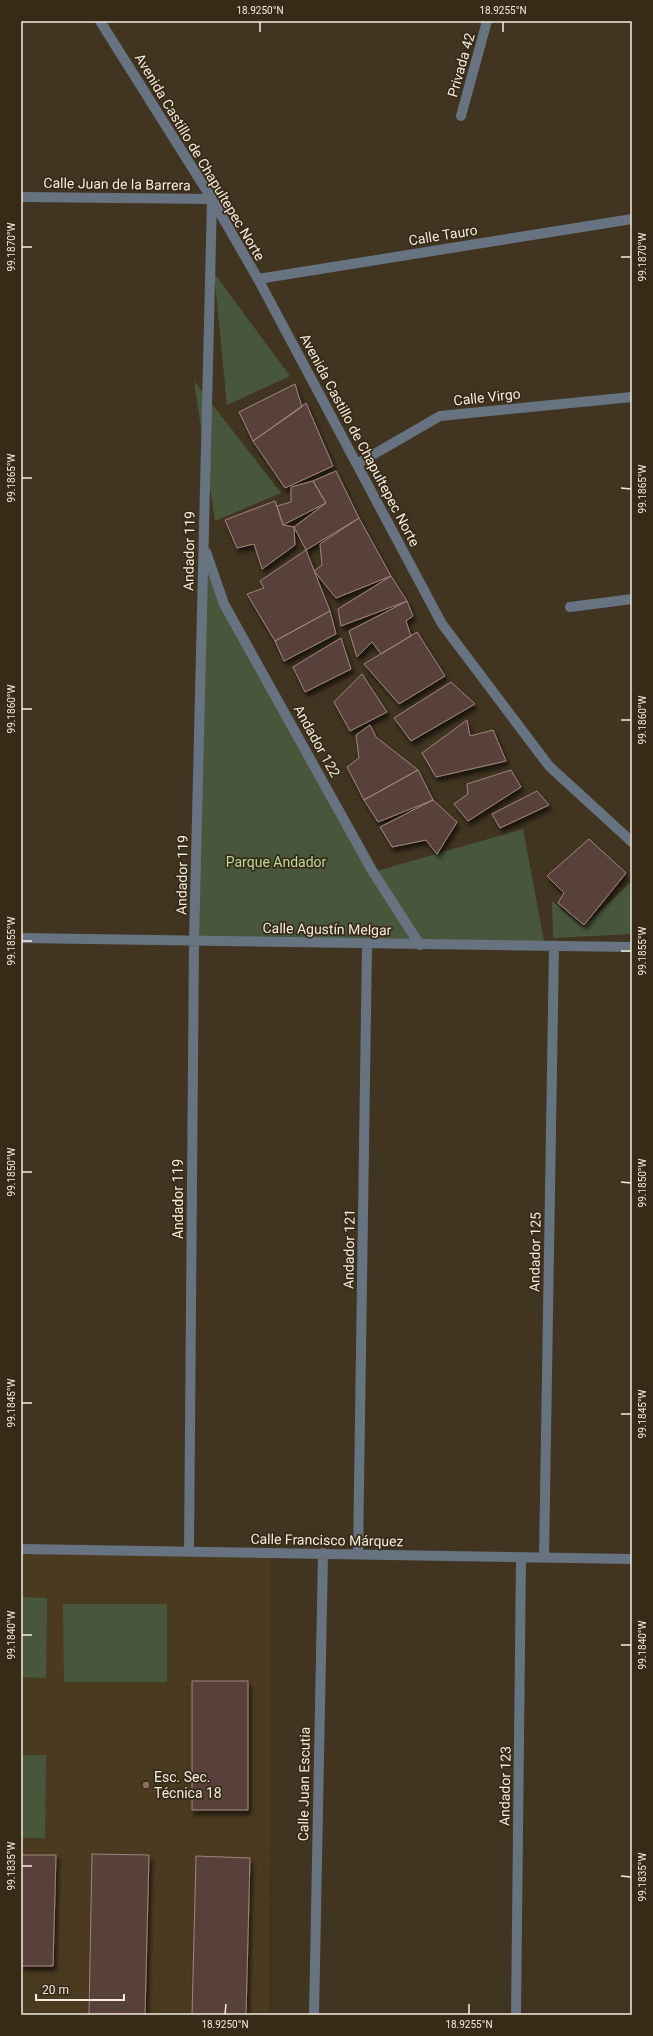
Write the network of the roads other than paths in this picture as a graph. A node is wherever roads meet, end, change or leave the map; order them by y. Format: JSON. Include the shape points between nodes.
{"nodes":[{"id":1,"x":100,"y":21,"type":"edge"},
{"id":2,"x":487,"y":21,"type":"edge"},
{"id":3,"x":461,"y":116,"type":"dead end"},
{"id":4,"x":21,"y":197,"type":"edge"},
{"id":5,"x":212,"y":199,"type":"junction"},
{"id":6,"x":632,"y":219,"type":"edge"},
{"id":7,"x":258,"y":279,"type":"junction"},
{"id":8,"x":632,"y":396,"type":"edge"},
{"id":9,"x":357,"y":464,"type":"junction"},
{"id":10,"x":204,"y":545,"type":"junction"},
{"id":11,"x":632,"y":599,"type":"edge"},
{"id":12,"x":570,"y":607,"type":"dead end"},
{"id":13,"x":632,"y":842,"type":"edge"},
{"id":14,"x":21,"y":938,"type":"edge"},
{"id":15,"x":194,"y":941,"type":"junction"},
{"id":16,"x":367,"y":944,"type":"junction"},
{"id":17,"x":420,"y":945,"type":"junction"},
{"id":18,"x":554,"y":946,"type":"junction"},
{"id":19,"x":632,"y":947,"type":"edge"},
{"id":20,"x":21,"y":1548,"type":"edge"},
{"id":21,"x":189,"y":1552,"type":"junction"},
{"id":22,"x":324,"y":1553,"type":"junction"},
{"id":23,"x":358,"y":1554,"type":"junction"},
{"id":24,"x":521,"y":1557,"type":"junction"},
{"id":25,"x":544,"y":1558,"type":"junction"},
{"id":26,"x":632,"y":1559,"type":"edge"},
{"id":27,"x":314,"y":2015,"type":"edge"},
{"id":28,"x":516,"y":2015,"type":"edge"}],
"edges":[{"from":1,"to":5,"type":"street","name":"Avenida Castillo de Chapultepec Norte"},
{"from":2,"to":3,"type":"street","name":"Privada 42"},
{"from":4,"to":5,"type":"street","name":"Calle Juan de la Barrera"},
{"from":5,"to":7,"type":"street","name":"Avenida Castillo de Chapultepec Norte"},
{"from":5,"to":10,"type":"street","name":"Andador 119"},
{"from":6,"to":7,"type":"street","name":"Calle Tauro"},
{"from":7,"to":9,"type":"street","name":"Avenida Castillo de Chapultepec Norte"},
{"from":8,"to":9,"type":"street","name":"Calle Virgo","via":[[440,416]]},
{"from":9,"to":13,"type":"street","name":"Avenida Castillo de Chapultepec Norte","via":[[442,624],[549,766]]},
{"from":10,"to":15,"type":"street","name":"Andador 119"},
{"from":10,"to":17,"type":"street","name":"Andador 122","via":[[224,604],[373,872]]},
{"from":11,"to":12,"type":"street"},
{"from":14,"to":15,"type":"street","name":"Calle Agustín Melgar"},
{"from":15,"to":16,"type":"street","name":"Calle Agustín Melgar"},
{"from":15,"to":21,"type":"street","name":"Andador 119"},
{"from":16,"to":17,"type":"street","name":"Calle Agustín Melgar"},
{"from":16,"to":23,"type":"street","name":"Andador 121"},
{"from":17,"to":18,"type":"street","name":"Calle Agustín Melgar"},
{"from":18,"to":19,"type":"street","name":"Calle Agustín Melgar"},
{"from":18,"to":25,"type":"street","name":"Andador 125"},
{"from":20,"to":21,"type":"street","name":"Calle Francisco Márquez"},
{"from":21,"to":22,"type":"street","name":"Calle Francisco Márquez"},
{"from":22,"to":23,"type":"street","name":"Calle Francisco Márquez"},
{"from":22,"to":27,"type":"street","name":"Calle Juan Escutia"},
{"from":23,"to":24,"type":"street","name":"Calle Francisco Márquez"},
{"from":24,"to":25,"type":"street","name":"Calle Francisco Márquez"},
{"from":24,"to":28,"type":"street","name":"Andador 123"},
{"from":25,"to":26,"type":"street","name":"Calle Francisco Márquez"}]}
